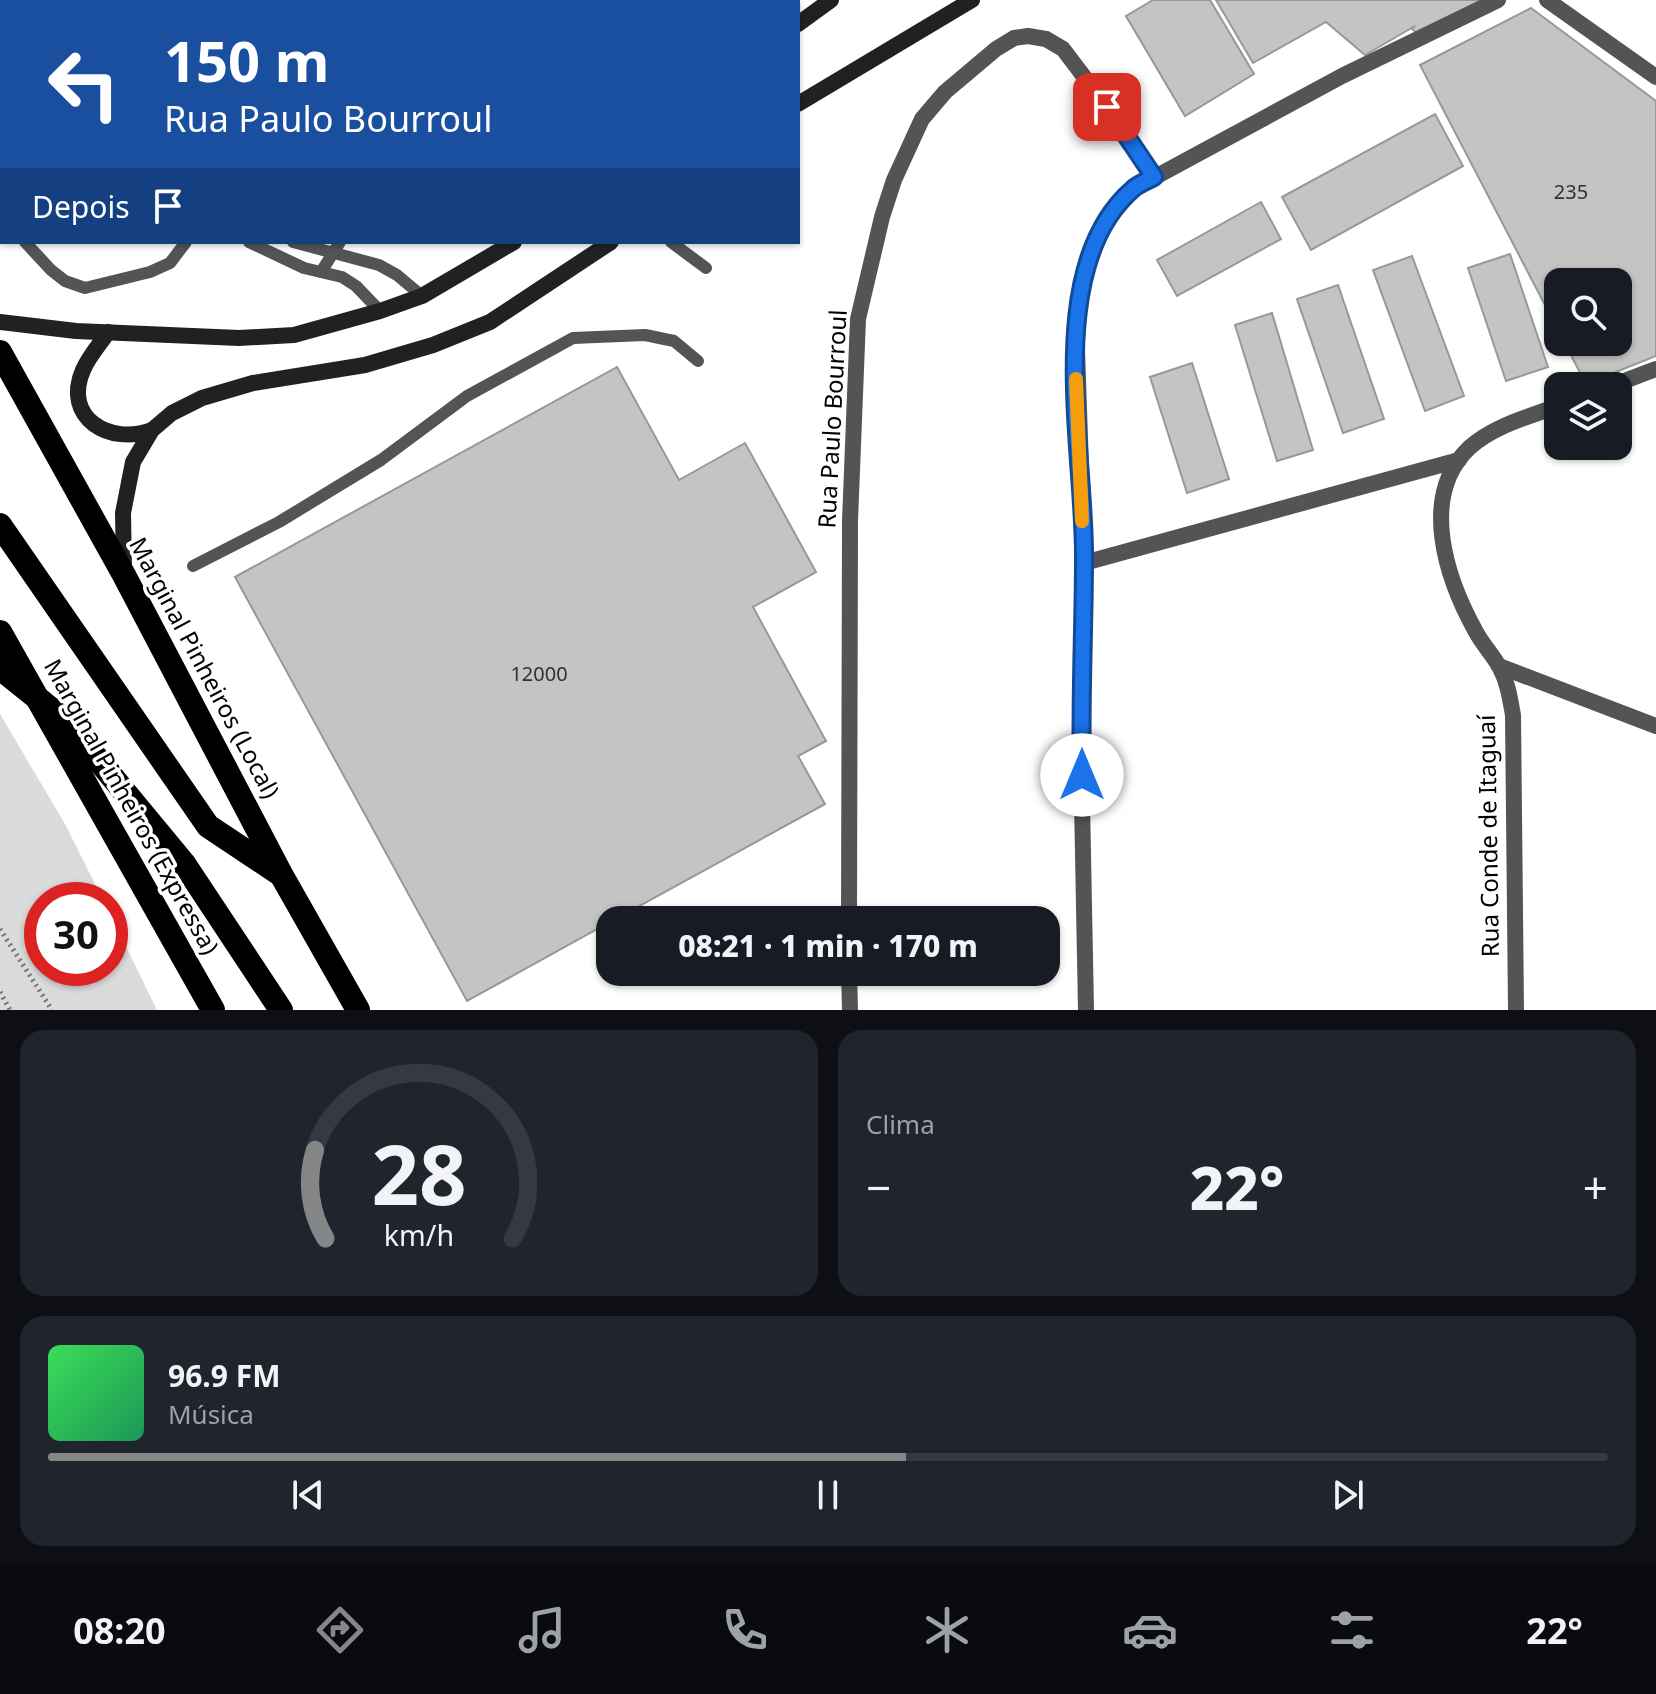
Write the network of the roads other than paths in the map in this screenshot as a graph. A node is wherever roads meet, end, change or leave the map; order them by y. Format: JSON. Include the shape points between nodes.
{"nodes":[{"id":1,"x":831,"y":0,"type":"edge"},
{"id":2,"x":972,"y":0,"type":"edge"},
{"id":3,"x":1498,"y":0,"type":"edge"},
{"id":4,"x":1547,"y":0,"type":"edge"},
{"id":5,"x":800,"y":23,"type":"edge"},
{"id":6,"x":1656,"y":77,"type":"edge"},
{"id":7,"x":800,"y":103,"type":"edge"},
{"id":8,"x":1154,"y":177,"type":"junction"},
{"id":9,"x":27,"y":244,"type":"edge"},
{"id":10,"x":184,"y":244,"type":"edge"},
{"id":11,"x":253,"y":244,"type":"edge"},
{"id":12,"x":307,"y":244,"type":"edge"},
{"id":13,"x":511,"y":244,"type":"edge"},
{"id":14,"x":608,"y":244,"type":"edge"},
{"id":15,"x":674,"y":244,"type":"edge"},
{"id":16,"x":336,"y":248,"type":"edge"},
{"id":17,"x":706,"y":268,"type":"dead end"},
{"id":18,"x":321,"y":272,"type":"junction"},
{"id":19,"x":422,"y":296,"type":"junction"},
{"id":20,"x":380,"y":311,"type":"junction"},
{"id":21,"x":0,"y":322,"type":"edge"},
{"id":22,"x":108,"y":332,"type":"junction"},
{"id":23,"x":0,"y":352,"type":"edge"},
{"id":24,"x":698,"y":361,"type":"dead end"},
{"id":25,"x":1656,"y":369,"type":"edge"},
{"id":26,"x":1632,"y":378,"type":"edge"},
{"id":27,"x":1544,"y":411,"type":"edge"},
{"id":28,"x":152,"y":430,"type":"junction"},
{"id":29,"x":1459,"y":460,"type":"junction"},
{"id":30,"x":0,"y":525,"type":"edge"},
{"id":31,"x":1084,"y":563,"type":"junction"},
{"id":32,"x":193,"y":566,"type":"dead end"},
{"id":33,"x":124,"y":575,"type":"junction"},
{"id":34,"x":0,"y":632,"type":"edge"},
{"id":35,"x":1499,"y":666,"type":"junction"},
{"id":36,"x":0,"y":668,"type":"edge"},
{"id":37,"x":1656,"y":726,"type":"edge"},
{"id":38,"x":282,"y":876,"type":"junction"},
{"id":39,"x":849,"y":906,"type":"edge"},
{"id":40,"x":849,"y":986,"type":"edge"},
{"id":41,"x":213,"y":1010,"type":"edge"},
{"id":42,"x":281,"y":1010,"type":"edge"},
{"id":43,"x":358,"y":1010,"type":"edge"},
{"id":44,"x":850,"y":1010,"type":"edge"},
{"id":45,"x":1086,"y":1010,"type":"edge"},
{"id":46,"x":1516,"y":1010,"type":"edge"}],
"edges":[{"from":1,"to":5,"type":"street"},
{"from":2,"to":7,"type":"street"},
{"from":3,"to":8,"type":"street"},
{"from":4,"to":6,"type":"street"},
{"from":8,"to":31,"type":"street","via":[[1133,189],[1109,218],[1083,277],[1076,334]]},
{"from":8,"to":39,"type":"street","name":"Rua Paulo Bourroul","via":[[1063,49],[1028,36],[996,49],[945,92],[922,119],[894,180],[858,319],[850,521]]},
{"from":9,"to":10,"type":"lane","via":[[65,281],[85,288],[150,272],[170,263]]},
{"from":11,"to":18,"type":"lane"},
{"from":12,"to":16,"type":"lane"},
{"from":13,"to":19,"type":"street"},
{"from":14,"to":28,"type":"street","via":[[490,322],[365,365],[253,383],[202,398]]},
{"from":15,"to":17,"type":"lane"},
{"from":16,"to":18,"type":"lane"},
{"from":16,"to":19,"type":"lane","via":[[397,275]]},
{"from":18,"to":20,"type":"lane","via":[[356,286]]},
{"from":19,"to":20,"type":"street"},
{"from":20,"to":22,"type":"street","via":[[294,335]]},
{"from":21,"to":22,"type":"street"},
{"from":22,"to":28,"type":"street","via":[[82,371],[82,409],[111,434]]},
{"from":23,"to":33,"type":"highway","name":"Marginal Pinheiros (Local)"},
{"from":24,"to":32,"type":"lane","via":[[674,341],[645,335],[573,338],[467,396],[381,460],[279,522]]},
{"from":25,"to":26,"type":"street"},
{"from":27,"to":29,"type":"street","name":"Rua Conde de Itaguaí","via":[[1498,428]]},
{"from":28,"to":33,"type":"street","via":[[129,477],[123,513]]},
{"from":29,"to":31,"type":"street"},
{"from":29,"to":35,"type":"street","name":"Rua Conde de Itaguaí","via":[[1441,507],[1445,556],[1457,594]]},
{"from":30,"to":38,"type":"highway","via":[[208,826]]},
{"from":31,"to":45,"type":"street"},
{"from":33,"to":38,"type":"highway","name":"Marginal Pinheiros (Local)"},
{"from":34,"to":41,"type":"highway","name":"Marginal Pinheiros (Expressa)"},
{"from":35,"to":37,"type":"street"},
{"from":35,"to":46,"type":"street","name":"Rua Conde de Itaguaí","via":[[1513,715]]},
{"from":36,"to":42,"type":"highway","via":[[66,721],[185,865]]},
{"from":38,"to":43,"type":"highway","name":"Marginal Pinheiros (Local)"},
{"from":40,"to":44,"type":"street"}]}
